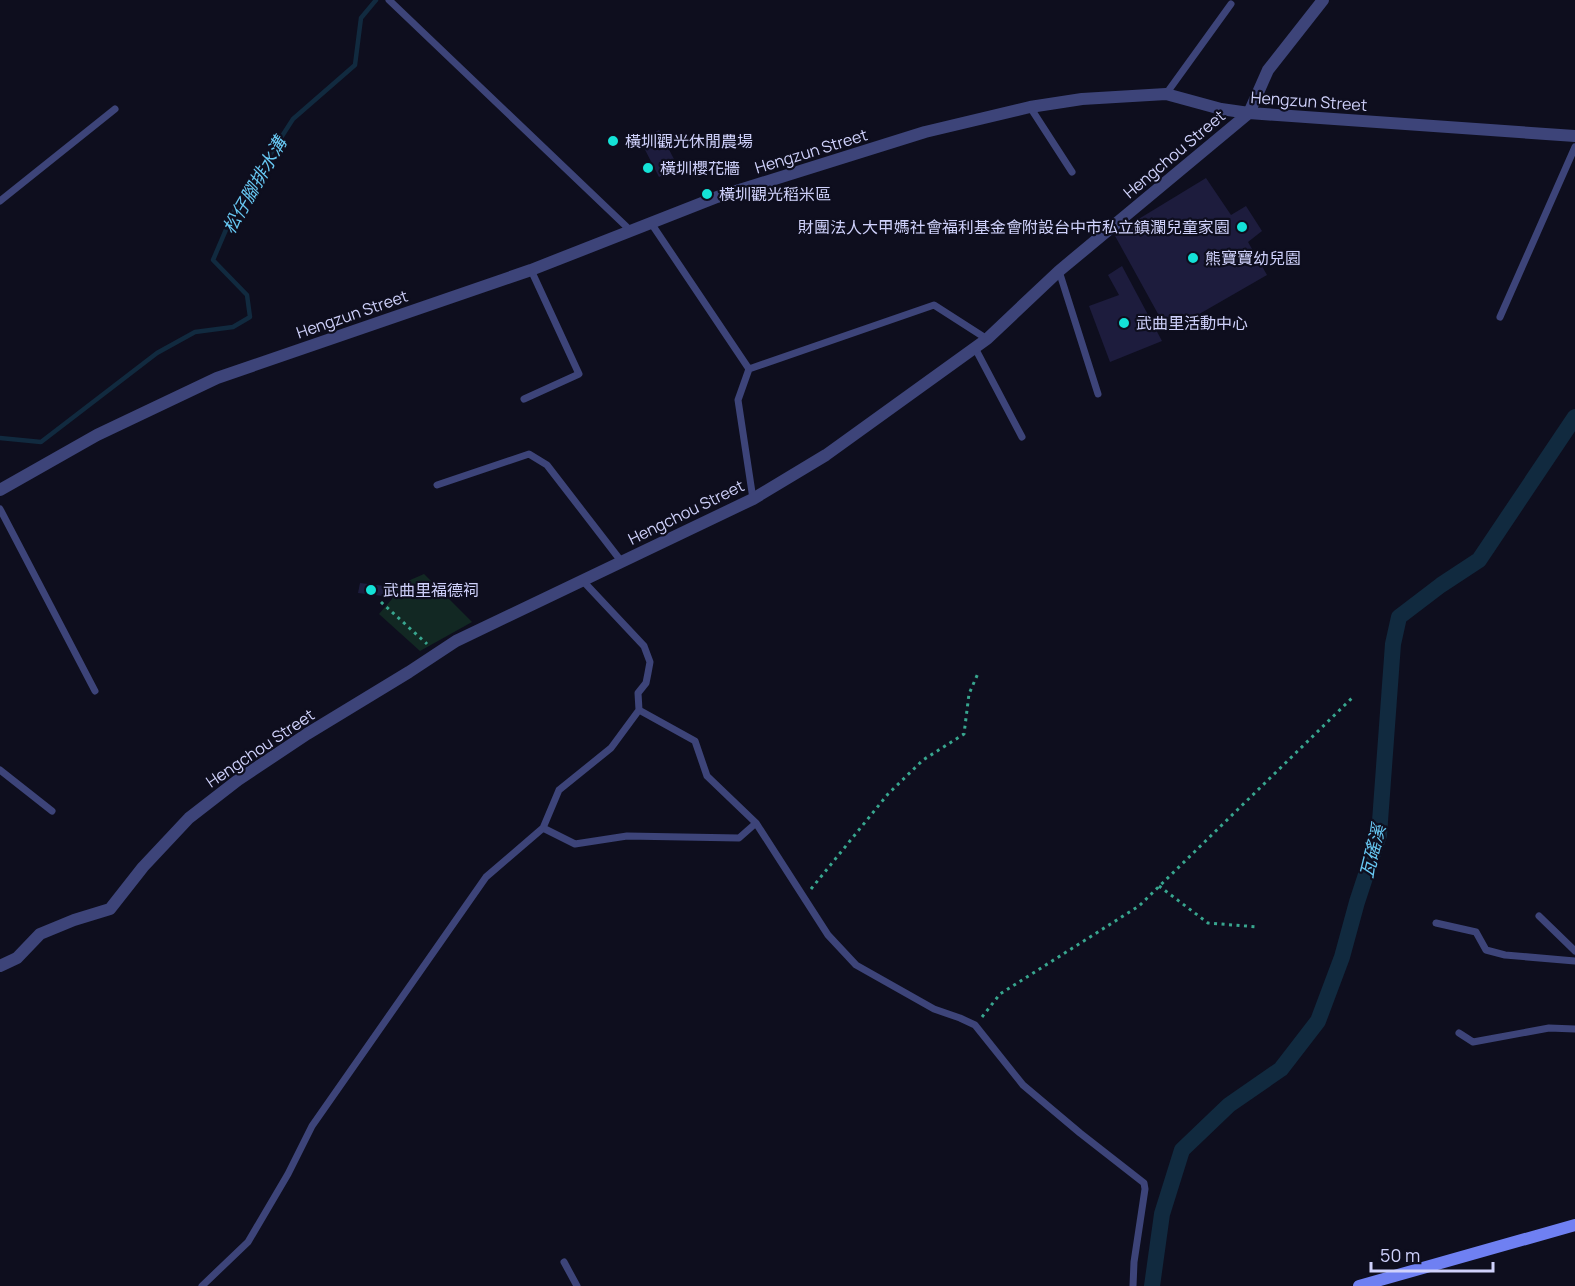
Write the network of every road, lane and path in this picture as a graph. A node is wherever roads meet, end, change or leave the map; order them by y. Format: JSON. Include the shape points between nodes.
{"nodes":[{"id":1,"x":390,"y":0,"type":"edge"},
{"id":2,"x":1323,"y":0,"type":"edge"},
{"id":3,"x":1231,"y":3,"type":"dead end"},
{"id":4,"x":1166,"y":94,"type":"junction"},
{"id":5,"x":1030,"y":107,"type":"junction"},
{"id":6,"x":115,"y":109,"type":"dead end"},
{"id":7,"x":1249,"y":113,"type":"junction"},
{"id":8,"x":1575,"y":136,"type":"edge"},
{"id":9,"x":1575,"y":147,"type":"edge"},
{"id":10,"x":1072,"y":171,"type":"dead end"},
{"id":11,"x":0,"y":201,"type":"edge"},
{"id":12,"x":651,"y":223,"type":"junction"},
{"id":13,"x":631,"y":231,"type":"junction"},
{"id":14,"x":531,"y":270,"type":"junction"},
{"id":15,"x":1059,"y":271,"type":"junction"},
{"id":16,"x":1500,"y":316,"type":"dead end"},
{"id":17,"x":987,"y":339,"type":"junction"},
{"id":18,"x":975,"y":348,"type":"junction"},
{"id":19,"x":749,"y":369,"type":"junction"},
{"id":20,"x":1098,"y":393,"type":"dead end"},
{"id":21,"x":524,"y":399,"type":"dead end"},
{"id":22,"x":1022,"y":437,"type":"dead end"},
{"id":23,"x":437,"y":484,"type":"dead end"},
{"id":24,"x":0,"y":490,"type":"edge"},
{"id":25,"x":753,"y":499,"type":"junction"},
{"id":26,"x":0,"y":508,"type":"edge"},
{"id":27,"x":621,"y":561,"type":"junction"},
{"id":28,"x":583,"y":581,"type":"junction"},
{"id":29,"x":381,"y":602,"type":"dead end"},
{"id":30,"x":437,"y":653,"type":"junction"},
{"id":31,"x":979,"y":670,"type":"dead end"},
{"id":32,"x":95,"y":691,"type":"dead end"},
{"id":33,"x":1353,"y":698,"type":"dead end"},
{"id":34,"x":639,"y":710,"type":"junction"},
{"id":35,"x":0,"y":770,"type":"edge"},
{"id":36,"x":52,"y":811,"type":"dead end"},
{"id":37,"x":756,"y":823,"type":"junction"},
{"id":38,"x":543,"y":828,"type":"junction"},
{"id":39,"x":1159,"y":886,"type":"junction"},
{"id":40,"x":804,"y":897,"type":"junction"},
{"id":41,"x":1539,"y":916,"type":"dead end"},
{"id":42,"x":1437,"y":923,"type":"dead end"},
{"id":43,"x":1258,"y":927,"type":"dead end"},
{"id":44,"x":1575,"y":951,"type":"edge"},
{"id":45,"x":1575,"y":961,"type":"edge"},
{"id":46,"x":0,"y":966,"type":"edge"},
{"id":47,"x":975,"y":1025,"type":"junction"},
{"id":48,"x":1575,"y":1029,"type":"edge"},
{"id":49,"x":1459,"y":1033,"type":"dead end"},
{"id":50,"x":1575,"y":1225,"type":"edge"},
{"id":51,"x":564,"y":1262,"type":"dead end"},
{"id":52,"x":202,"y":1286,"type":"edge"},
{"id":53,"x":577,"y":1286,"type":"edge"},
{"id":54,"x":1133,"y":1286,"type":"edge"},
{"id":55,"x":1359,"y":1286,"type":"edge"}],
"edges":[{"from":1,"to":13,"type":"lane"},
{"from":2,"to":7,"type":"street","name":"Hengchou Street","via":[[1268,70]]},
{"from":3,"to":4,"type":"lane"},
{"from":4,"to":5,"type":"street","name":"Hengzun Street","via":[[1082,99]]},
{"from":4,"to":7,"type":"street","name":"Hengzun Street"},
{"from":5,"to":10,"type":"lane"},
{"from":5,"to":12,"type":"street","name":"Hengzun Street","via":[[925,132],[717,197]]},
{"from":6,"to":11,"type":"lane"},
{"from":7,"to":8,"type":"street","name":"Hengzun Street"},
{"from":7,"to":15,"type":"street","name":"Hengchou Street"},
{"from":9,"to":16,"type":"lane"},
{"from":12,"to":13,"type":"street","name":"Hengzun Street"},
{"from":12,"to":19,"type":"lane"},
{"from":13,"to":14,"type":"street","name":"Hengzun Street"},
{"from":14,"to":21,"type":"lane","via":[[579,374]]},
{"from":14,"to":24,"type":"street","name":"Hengzun Street","via":[[217,378],[98,435]]},
{"from":15,"to":17,"type":"street","name":"Hengchou Street"},
{"from":15,"to":20,"type":"lane"},
{"from":17,"to":18,"type":"street","name":"Hengchou Street"},
{"from":17,"to":19,"type":"lane","via":[[934,305]]},
{"from":18,"to":22,"type":"lane"},
{"from":18,"to":25,"type":"street","name":"Hengchou Street","via":[[826,455]]},
{"from":19,"to":25,"type":"lane","via":[[738,400]]},
{"from":23,"to":27,"type":"lane","via":[[529,454],[547,465]]},
{"from":25,"to":27,"type":"street","name":"Hengchou Street"},
{"from":26,"to":32,"type":"lane"},
{"from":27,"to":28,"type":"street","name":"Hengchou Street"},
{"from":28,"to":30,"type":"street","name":"Hengchou Street"},
{"from":28,"to":34,"type":"lane","via":[[644,646],[650,662],[646,683],[638,693]]},
{"from":29,"to":30,"type":"path"},
{"from":30,"to":46,"type":"street","name":"Hengchou Street","via":[[307,734],[189,818],[110,909],[40,934],[17,958]]},
{"from":31,"to":40,"type":"path","via":[[969,694],[964,734],[922,760],[895,787]]},
{"from":33,"to":39,"type":"path"},
{"from":34,"to":37,"type":"lane","via":[[695,741],[707,776]]},
{"from":34,"to":38,"type":"lane","via":[[611,748],[559,790]]},
{"from":35,"to":36,"type":"lane"},
{"from":37,"to":38,"type":"lane","via":[[739,838],[627,836],[575,844]]},
{"from":37,"to":40,"type":"lane"},
{"from":38,"to":52,"type":"lane","via":[[486,877],[312,1126],[248,1242]]},
{"from":39,"to":43,"type":"path","via":[[1208,923]]},
{"from":39,"to":47,"type":"path","via":[[1138,906],[1000,994]]},
{"from":40,"to":47,"type":"lane","via":[[828,935],[856,965],[934,1009]]},
{"from":41,"to":44,"type":"lane"},
{"from":42,"to":45,"type":"lane","via":[[1476,932],[1486,950]]},
{"from":47,"to":54,"type":"lane","via":[[1023,1084],[1144,1183]]},
{"from":48,"to":49,"type":"lane","via":[[1549,1028],[1473,1042]]},
{"from":50,"to":55,"type":"main road"},
{"from":51,"to":53,"type":"lane"}]}
